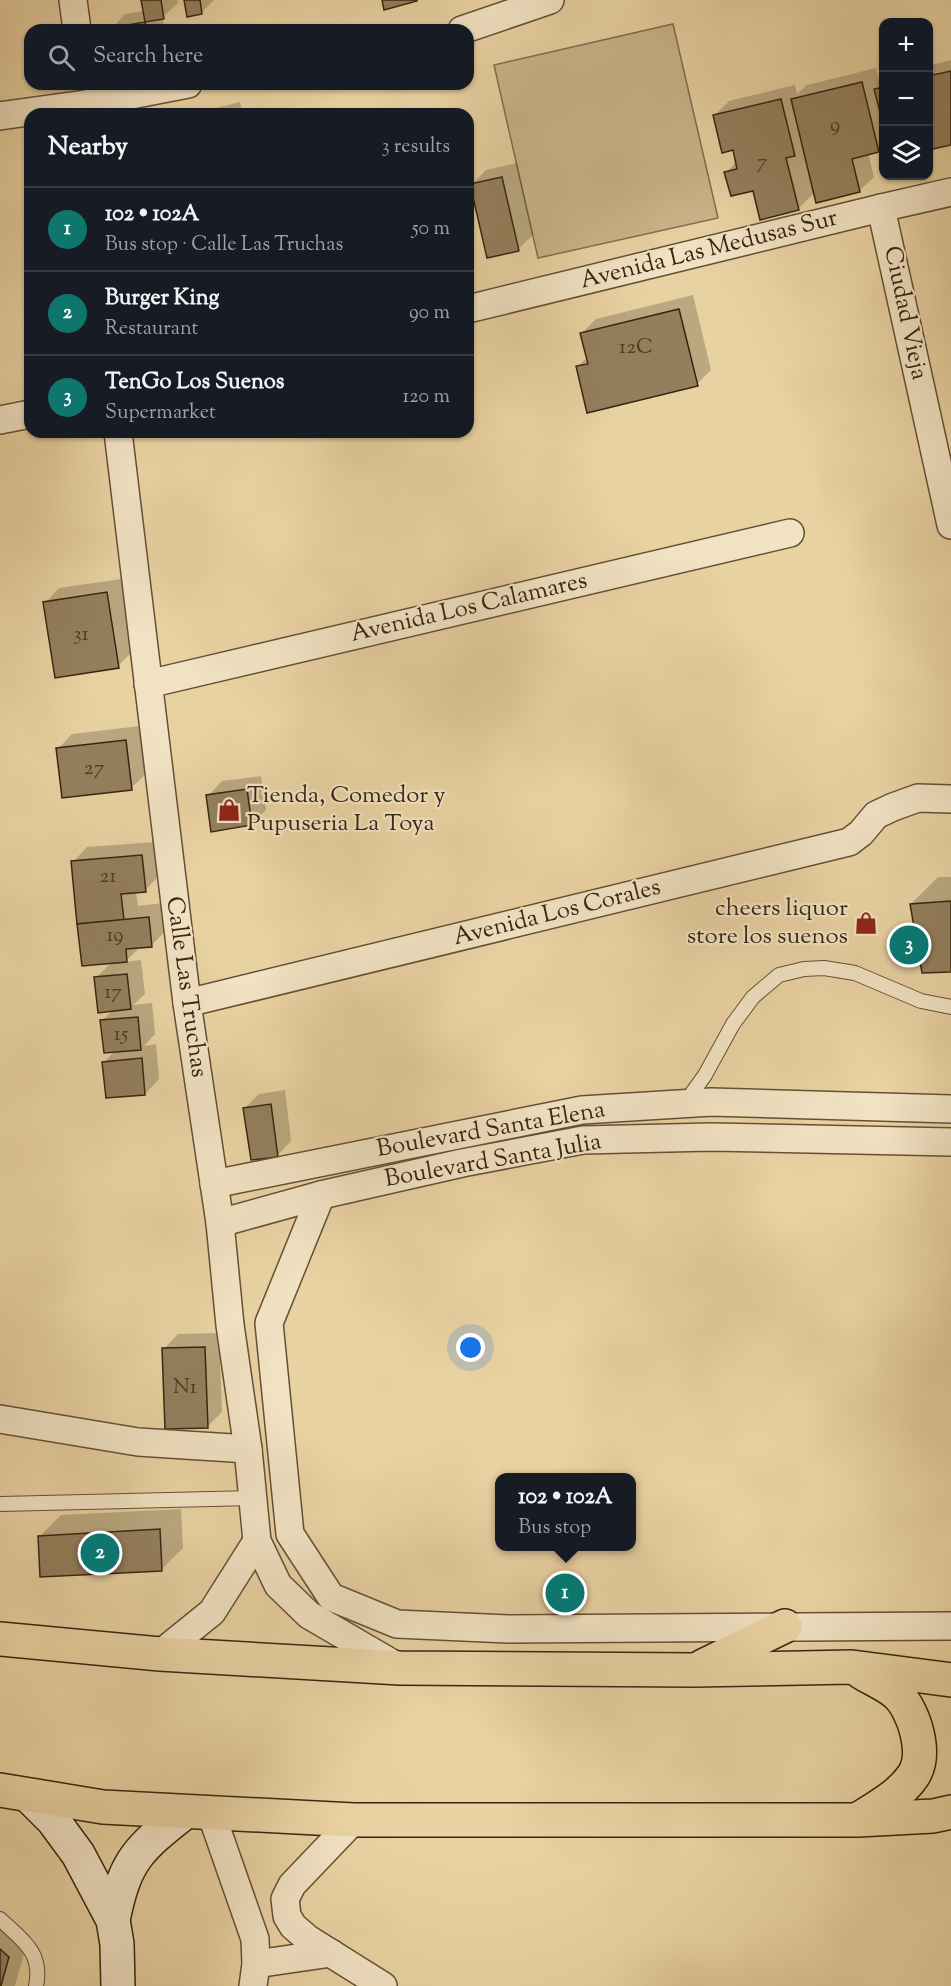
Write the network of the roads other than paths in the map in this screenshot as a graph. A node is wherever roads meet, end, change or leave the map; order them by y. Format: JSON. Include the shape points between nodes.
{"nodes":[{"id":1,"x":73,"y":0,"type":"edge"},
{"id":2,"x":550,"y":0,"type":"edge"},
{"id":3,"x":76,"y":24,"type":"edge"},
{"id":4,"x":474,"y":26,"type":"edge"},
{"id":5,"x":152,"y":90,"type":"edge"},
{"id":6,"x":85,"y":101,"type":"edge"},
{"id":7,"x":45,"y":108,"type":"edge"},
{"id":8,"x":24,"y":112,"type":"edge"},
{"id":9,"x":0,"y":116,"type":"edge"},
{"id":10,"x":951,"y":192,"type":"edge"},
{"id":11,"x":881,"y":208,"type":"junction"},
{"id":12,"x":474,"y":308,"type":"edge"},
{"id":13,"x":24,"y":415,"type":"edge"},
{"id":14,"x":0,"y":420,"type":"edge"},
{"id":15,"x":119,"y":438,"type":"edge"},
{"id":16,"x":951,"y":525,"type":"edge"},
{"id":17,"x":790,"y":533,"type":"dead end"},
{"id":18,"x":148,"y":684,"type":"junction"},
{"id":19,"x":951,"y":799,"type":"edge"},
{"id":20,"x":187,"y":1003,"type":"junction"},
{"id":21,"x":951,"y":1007,"type":"edge"},
{"id":22,"x":685,"y":1103,"type":"junction"},
{"id":23,"x":951,"y":1109,"type":"edge"},
{"id":24,"x":951,"y":1142,"type":"edge"},
{"id":25,"x":214,"y":1184,"type":"junction"},
{"id":26,"x":321,"y":1195,"type":"junction"},
{"id":27,"x":220,"y":1223,"type":"junction"},
{"id":28,"x":269,"y":1323,"type":"junction"},
{"id":29,"x":230,"y":1325,"type":"junction"},
{"id":30,"x":0,"y":1419,"type":"edge"},
{"id":31,"x":248,"y":1449,"type":"junction"},
{"id":32,"x":253,"y":1498,"type":"junction"},
{"id":33,"x":0,"y":1504,"type":"edge"},
{"id":34,"x":257,"y":1541,"type":"junction"},
{"id":35,"x":785,"y":1626,"type":"junction"},
{"id":36,"x":951,"y":1626,"type":"edge"},
{"id":37,"x":0,"y":1639,"type":"edge"},
{"id":38,"x":160,"y":1654,"type":"junction"},
{"id":39,"x":852,"y":1667,"type":"junction"},
{"id":40,"x":400,"y":1668,"type":"junction"},
{"id":41,"x":695,"y":1670,"type":"junction"},
{"id":42,"x":951,"y":1680,"type":"edge"},
{"id":43,"x":15,"y":1793,"type":"edge"},
{"id":44,"x":951,"y":1812,"type":"edge"},
{"id":45,"x":198,"y":1813,"type":"junction"},
{"id":46,"x":354,"y":1820,"type":"junction"},
{"id":47,"x":858,"y":1820,"type":"junction"},
{"id":48,"x":0,"y":1919,"type":"edge"},
{"id":49,"x":113,"y":1920,"type":"junction"},
{"id":50,"x":331,"y":1953,"type":"junction"},
{"id":51,"x":254,"y":1975,"type":"edge"},
{"id":52,"x":36,"y":1986,"type":"edge"},
{"id":53,"x":118,"y":1986,"type":"edge"},
{"id":54,"x":383,"y":1986,"type":"edge"}],
"edges":[{"from":1,"to":3,"type":"street"},
{"from":2,"to":4,"type":"street"},
{"from":5,"to":6,"type":"street"},
{"from":6,"to":7,"type":"street"},
{"from":8,"to":9,"type":"street"},
{"from":10,"to":11,"type":"street","name":"Avenida Las Medusas Sur"},
{"from":11,"to":12,"type":"street","name":"Avenida Las Medusas Sur"},
{"from":11,"to":16,"type":"street","name":"Ciudad Vieja"},
{"from":13,"to":14,"type":"street"},
{"from":15,"to":18,"type":"street","name":"Calle Las Truchas"},
{"from":17,"to":18,"type":"street","name":"Avenida Los Calamares"},
{"from":18,"to":20,"type":"street","name":"Calle Las Truchas"},
{"from":19,"to":20,"type":"street","name":"Avenida Los Corales","via":[[918,798],[893,807],[876,815],[849,842]]},
{"from":20,"to":25,"type":"street","name":"Calle Las Truchas"},
{"from":21,"to":22,"type":"lane","via":[[921,1001],[855,973],[824,968],[779,975],[753,997]]},
{"from":22,"to":23,"type":"street","name":"Boulevard Santa Elena"},
{"from":22,"to":25,"type":"street","name":"Boulevard Santa Elena","via":[[582,1110]]},
{"from":24,"to":26,"type":"street","name":"Boulevard Santa Julia","via":[[711,1137],[583,1140]]},
{"from":25,"to":27,"type":"street","name":"Calle Las Truchas"},
{"from":26,"to":27,"type":"street","name":"Boulevard Santa Julia"},
{"from":26,"to":28,"type":"street"},
{"from":27,"to":29,"type":"street","name":"Calle Las Truchas"},
{"from":28,"to":29,"type":"street"},
{"from":28,"to":35,"type":"street","via":[[290,1534],[331,1597],[397,1624],[508,1629]]},
{"from":29,"to":31,"type":"street","name":"Calle Las Truchas"},
{"from":30,"to":31,"type":"street","via":[[138,1442]]},
{"from":31,"to":32,"type":"street","name":"Calle Las Truchas"},
{"from":32,"to":33,"type":"lane"},
{"from":32,"to":34,"type":"street","name":"Calle Las Truchas"},
{"from":34,"to":38,"type":"street","via":[[212,1612]]},
{"from":34,"to":40,"type":"street","name":"Calle Las Truchas","via":[[278,1585],[309,1615]]},
{"from":35,"to":36,"type":"street"},
{"from":35,"to":41,"type":"highway"},
{"from":37,"to":38,"type":"highway"},
{"from":38,"to":40,"type":"highway"},
{"from":39,"to":41,"type":"highway"},
{"from":39,"to":42,"type":"highway"},
{"from":39,"to":47,"type":"highway","via":[[896,1693],[914,1722],[919,1750],[915,1773],[906,1784]]},
{"from":40,"to":41,"type":"highway"},
{"from":43,"to":45,"type":"highway","via":[[104,1808]]},
{"from":43,"to":49,"type":"main road","via":[[53,1820],[78,1854]]},
{"from":44,"to":47,"type":"highway"},
{"from":45,"to":46,"type":"highway"},
{"from":45,"to":49,"type":"main road","via":[[157,1834],[131,1863]]},
{"from":45,"to":51,"type":"street","via":[[255,1940]]},
{"from":46,"to":47,"type":"highway"},
{"from":46,"to":50,"type":"street","via":[[292,1885],[285,1899],[293,1926]]},
{"from":48,"to":52,"type":"lane","via":[[33,1951],[37,1962]]},
{"from":49,"to":53,"type":"main road"},
{"from":50,"to":51,"type":"street"},
{"from":50,"to":54,"type":"street"}]}
